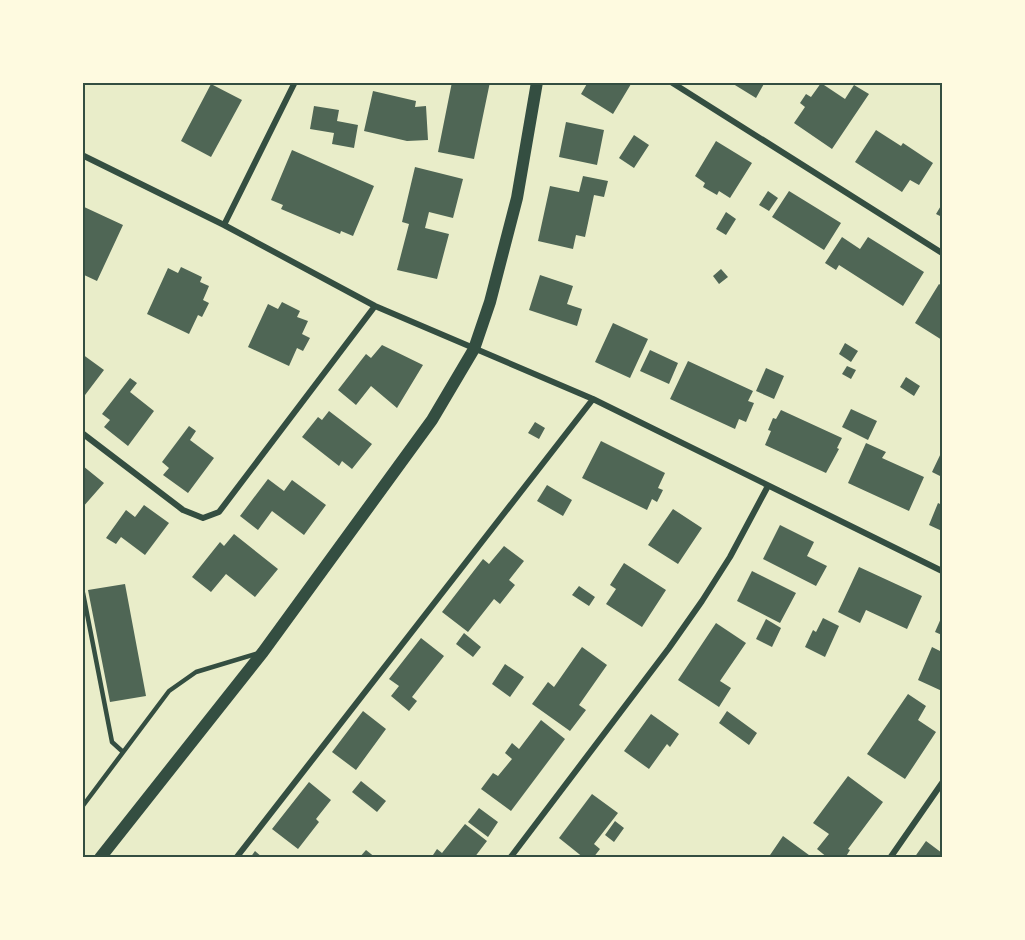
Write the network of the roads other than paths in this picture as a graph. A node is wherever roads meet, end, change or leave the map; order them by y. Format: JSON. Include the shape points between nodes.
{"nodes":[{"id":1,"x":295,"y":82,"type":"edge"},
{"id":2,"x":537,"y":82,"type":"edge"},
{"id":3,"x":671,"y":82,"type":"edge"},
{"id":4,"x":82,"y":155,"type":"edge"},
{"id":5,"x":224,"y":225,"type":"junction"},
{"id":6,"x":942,"y":253,"type":"edge"},
{"id":7,"x":375,"y":306,"type":"junction"},
{"id":8,"x":474,"y":349,"type":"junction"},
{"id":9,"x":593,"y":399,"type":"junction"},
{"id":10,"x":82,"y":433,"type":"edge"},
{"id":11,"x":768,"y":486,"type":"junction"},
{"id":12,"x":942,"y":571,"type":"edge"},
{"id":13,"x":83,"y":593,"type":"edge"},
{"id":14,"x":262,"y":652,"type":"junction"},
{"id":15,"x":123,"y":752,"type":"junction"},
{"id":16,"x":942,"y":783,"type":"edge"},
{"id":17,"x":82,"y":807,"type":"edge"},
{"id":18,"x":100,"y":858,"type":"edge"},
{"id":19,"x":236,"y":858,"type":"edge"},
{"id":20,"x":510,"y":858,"type":"edge"},
{"id":21,"x":890,"y":858,"type":"edge"}],
"edges":[{"from":1,"to":5,"type":"street"},
{"from":2,"to":8,"type":"main road","via":[[517,198]]},
{"from":3,"to":6,"type":"street"},
{"from":4,"to":5,"type":"street"},
{"from":5,"to":7,"type":"street"},
{"from":7,"to":8,"type":"street"},
{"from":7,"to":10,"type":"street","via":[[219,512],[203,518],[183,510]]},
{"from":8,"to":9,"type":"street"},
{"from":8,"to":14,"type":"main road","via":[[432,420]]},
{"from":9,"to":11,"type":"street"},
{"from":9,"to":19,"type":"street"},
{"from":11,"to":12,"type":"street"},
{"from":11,"to":20,"type":"street","via":[[702,601]]},
{"from":13,"to":15,"type":"lane","via":[[112,742]]},
{"from":14,"to":15,"type":"lane","via":[[196,672],[169,691]]},
{"from":14,"to":18,"type":"main road"},
{"from":15,"to":17,"type":"lane"},
{"from":16,"to":21,"type":"street"}]}
